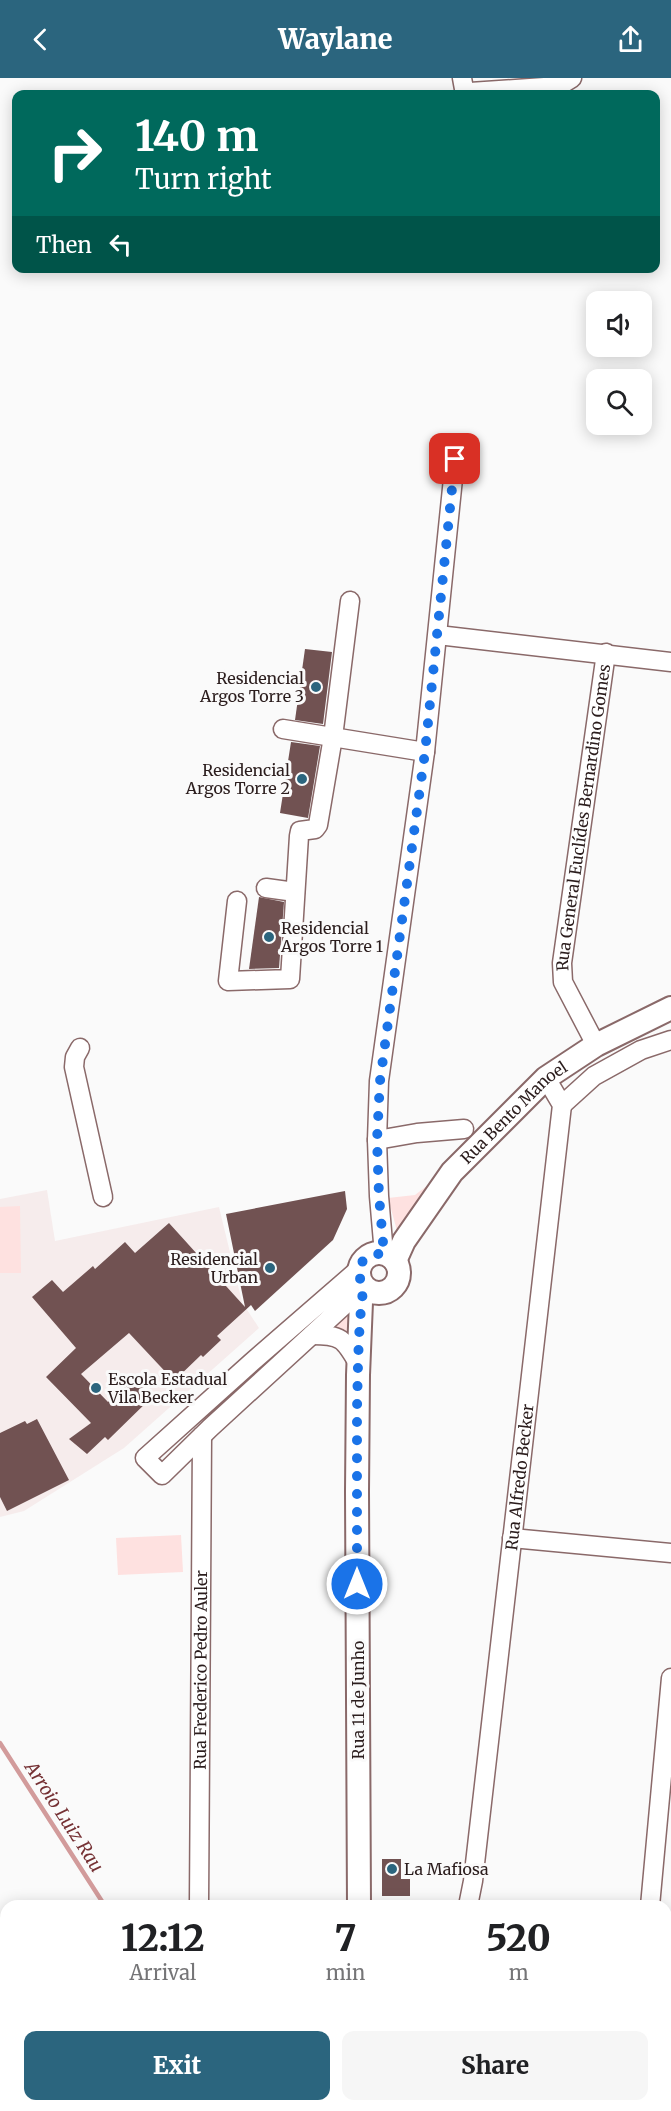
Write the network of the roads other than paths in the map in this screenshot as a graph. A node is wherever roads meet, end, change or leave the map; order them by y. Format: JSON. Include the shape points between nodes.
{"nodes":[{"id":1,"x":572,"y":78,"type":"edge"},
{"id":2,"x":526,"y":90,"type":"edge"},
{"id":3,"x":455,"y":459,"type":"dead end"},
{"id":4,"x":350,"y":601,"type":"dead end"},
{"id":5,"x":438,"y":635,"type":"junction"},
{"id":6,"x":606,"y":653,"type":"junction"},
{"id":7,"x":671,"y":662,"type":"edge"},
{"id":8,"x":283,"y":729,"type":"dead end"},
{"id":9,"x":333,"y":737,"type":"junction"},
{"id":10,"x":425,"y":752,"type":"junction"},
{"id":11,"x":266,"y":888,"type":"dead end"},
{"id":12,"x":295,"y":892,"type":"junction"},
{"id":13,"x":237,"y":901,"type":"dead end"},
{"id":14,"x":671,"y":1008,"type":"edge"},
{"id":15,"x":671,"y":1040,"type":"edge"},
{"id":16,"x":596,"y":1045,"type":"junction"},
{"id":17,"x":80,"y":1048,"type":"dead end"},
{"id":18,"x":546,"y":1078,"type":"junction"},
{"id":19,"x":562,"y":1105,"type":"junction"},
{"id":20,"x":464,"y":1130,"type":"dead end"},
{"id":21,"x":377,"y":1140,"type":"junction"},
{"id":22,"x":103,"y":1197,"type":"dead end"},
{"id":23,"x":389,"y":1258,"type":"junction"},
{"id":24,"x":367,"y":1283,"type":"junction"},
{"id":25,"x":312,"y":1335,"type":"junction"},
{"id":26,"x":359,"y":1356,"type":"junction"},
{"id":27,"x":202,"y":1436,"type":"junction"},
{"id":28,"x":512,"y":1538,"type":"junction"},
{"id":29,"x":671,"y":1553,"type":"edge"},
{"id":30,"x":670,"y":1689,"type":"edge"},
{"id":31,"x":199,"y":1900,"type":"edge"},
{"id":32,"x":359,"y":1900,"type":"edge"},
{"id":33,"x":469,"y":1900,"type":"edge"},
{"id":34,"x":651,"y":1900,"type":"edge"}],
"edges":[{"from":1,"to":2,"type":"street","via":[[559,86]]},
{"from":3,"to":5,"type":"street"},
{"from":4,"to":9,"type":"street"},
{"from":5,"to":6,"type":"street"},
{"from":5,"to":10,"type":"street"},
{"from":6,"to":7,"type":"street"},
{"from":6,"to":16,"type":"street","name":"Rua General Euclídes Bernardino Gomes","via":[[562,963],[564,982]]},
{"from":8,"to":9,"type":"street"},
{"from":9,"to":10,"type":"street"},
{"from":9,"to":12,"type":"street","via":[[318,825],[300,831]]},
{"from":10,"to":21,"type":"street","via":[[380,1081]]},
{"from":11,"to":12,"type":"street"},
{"from":12,"to":13,"type":"street","via":[[290,979],[228,981]]},
{"from":14,"to":16,"type":"main road","name":"Rua Bento Manoel"},
{"from":15,"to":19,"type":"street","via":[[641,1050],[594,1076]]},
{"from":16,"to":18,"type":"main road","name":"Rua Bento Manoel"},
{"from":17,"to":22,"type":"street","via":[[74,1067]]},
{"from":18,"to":19,"type":"street"},
{"from":18,"to":23,"type":"main road","name":"Rua Bento Manoel","via":[[452,1172]]},
{"from":19,"to":28,"type":"street","name":"Rua Alfredo Becker"},
{"from":20,"to":21,"type":"street"},
{"from":21,"to":23,"type":"street","via":[[379,1196]]},
{"from":23,"to":24,"type":"main road","via":[[365,1258]]},
{"from":23,"to":24,"type":"main road","via":[[398,1267],[398,1281],[389,1291]]},
{"from":24,"to":25,"type":"street"},
{"from":24,"to":26,"type":"main road","name":"Rua 11 de Junho","via":[[360,1302]]},
{"from":24,"to":27,"type":"street","via":[[252,1362],[145,1458],[162,1475]]},
{"from":25,"to":26,"type":"street","via":[[338,1337]]},
{"from":25,"to":27,"type":"street"},
{"from":26,"to":32,"type":"main road","name":"Rua 11 de Junho"},
{"from":27,"to":31,"type":"street","name":"Rua Frederico Pedro Auler"},
{"from":28,"to":29,"type":"street"},
{"from":28,"to":33,"type":"street","name":"Rua Alfredo Becker"},
{"from":30,"to":34,"type":"street"}]}
